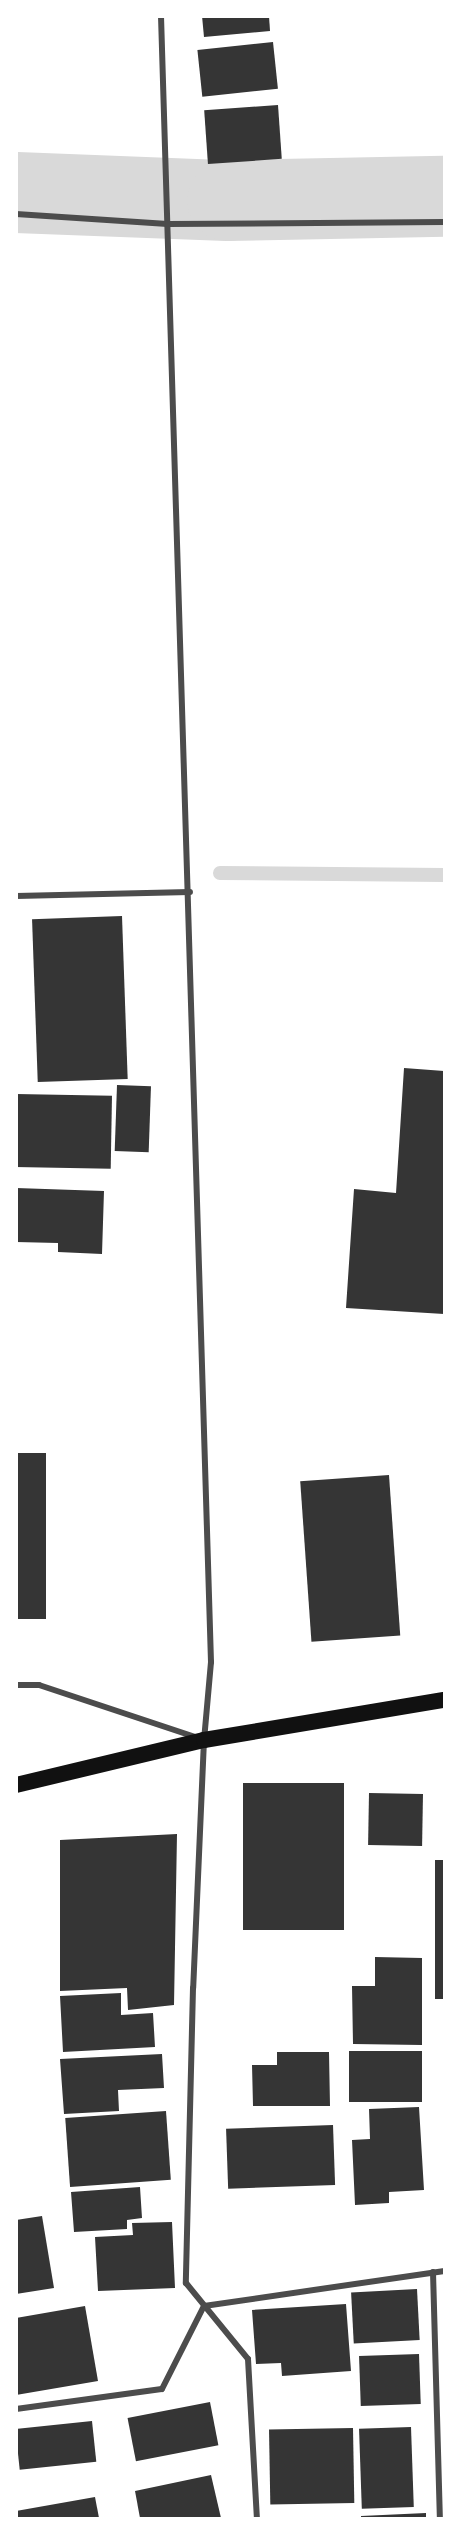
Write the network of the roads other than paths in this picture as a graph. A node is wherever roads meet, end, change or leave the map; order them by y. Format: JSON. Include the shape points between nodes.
{"nodes":[{"id":1,"x":161,"y":16,"type":"edge"},
{"id":2,"x":16,"y":214,"type":"edge"},
{"id":3,"x":444,"y":222,"type":"edge"},
{"id":4,"x":168,"y":224,"type":"junction"},
{"id":5,"x":190,"y":892,"type":"junction"},
{"id":6,"x":16,"y":896,"type":"edge"},
{"id":7,"x":16,"y":1685,"type":"edge"},
{"id":8,"x":444,"y":1700,"type":"edge"},
{"id":9,"x":204,"y":1740,"type":"junction"},
{"id":10,"x":16,"y":1785,"type":"edge"},
{"id":11,"x":444,"y":2271,"type":"edge"},
{"id":12,"x":434,"y":2272,"type":"junction"},
{"id":13,"x":204,"y":2306,"type":"junction"},
{"id":14,"x":16,"y":2409,"type":"edge"},
{"id":15,"x":257,"y":2518,"type":"edge"},
{"id":16,"x":440,"y":2518,"type":"edge"}],
"edges":[{"from":1,"to":4,"type":"street"},
{"from":2,"to":4,"type":"street"},
{"from":3,"to":4,"type":"street"},
{"from":4,"to":5,"type":"street"},
{"from":5,"to":6,"type":"street"},
{"from":5,"to":9,"type":"street","via":[[212,1662]]},
{"from":7,"to":9,"type":"street","via":[[39,1685]]},
{"from":8,"to":9,"type":"highway"},
{"from":9,"to":10,"type":"highway"},
{"from":9,"to":13,"type":"street","via":[[186,2283]]},
{"from":11,"to":12,"type":"street"},
{"from":12,"to":13,"type":"street"},
{"from":12,"to":16,"type":"street"},
{"from":13,"to":14,"type":"street","via":[[162,2389]]},
{"from":13,"to":15,"type":"street","via":[[248,2360]]}]}
